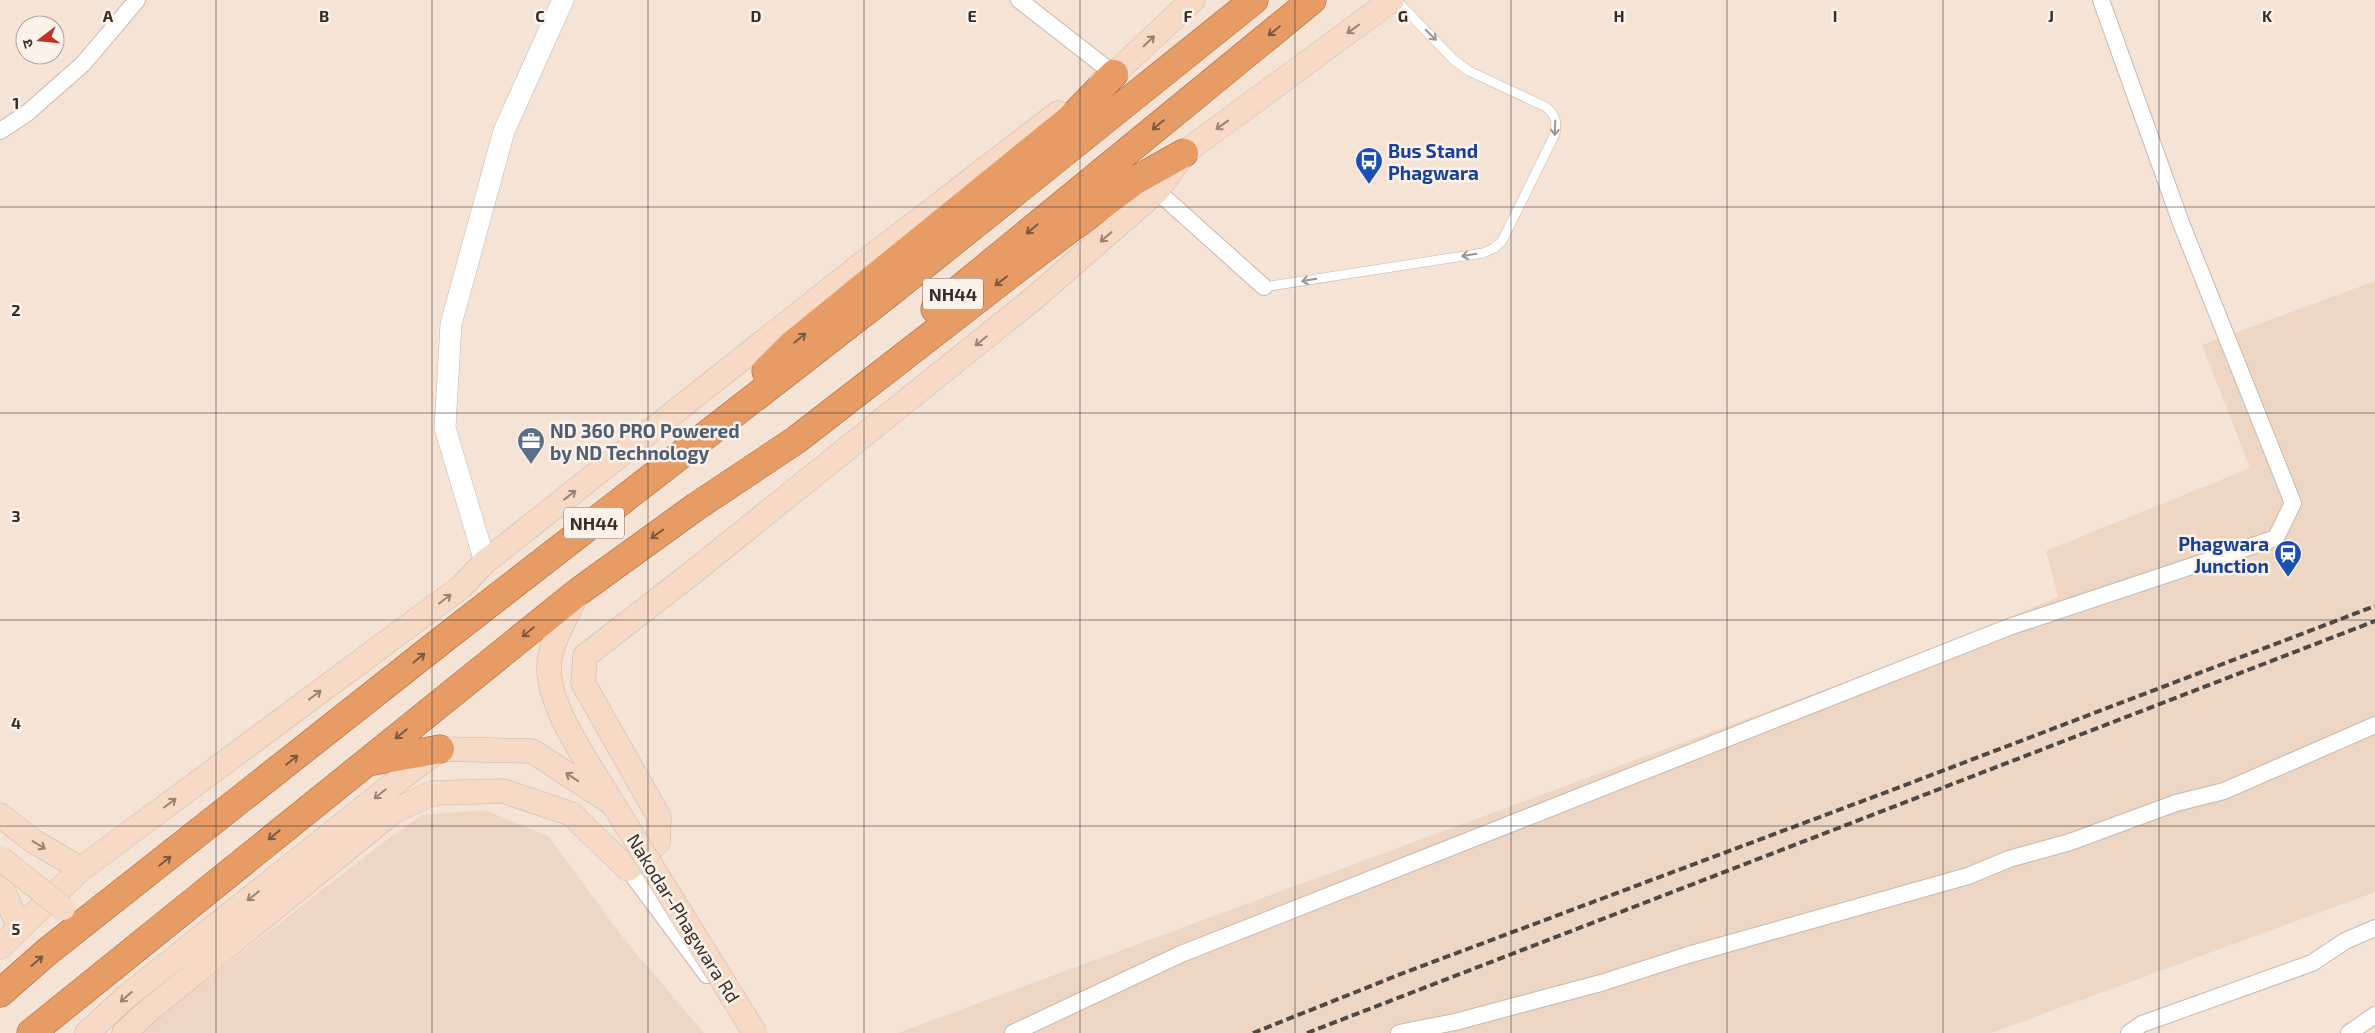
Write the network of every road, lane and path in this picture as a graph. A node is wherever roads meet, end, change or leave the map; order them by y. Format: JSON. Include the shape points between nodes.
{"nodes":[{"id":1,"x":137,"y":0,"type":"edge"},
{"id":2,"x":563,"y":0,"type":"edge"},
{"id":3,"x":1019,"y":0,"type":"edge"},
{"id":4,"x":1193,"y":0,"type":"edge"},
{"id":5,"x":1254,"y":0,"type":"edge"},
{"id":6,"x":1312,"y":0,"type":"edge"},
{"id":7,"x":1392,"y":0,"type":"edge"},
{"id":8,"x":1396,"y":0,"type":"edge"},
{"id":9,"x":2101,"y":0,"type":"edge"},
{"id":10,"x":1114,"y":74,"type":"junction"},
{"id":11,"x":0,"y":131,"type":"edge"},
{"id":12,"x":1184,"y":153,"type":"junction"},
{"id":13,"x":1157,"y":191,"type":"junction"},
{"id":14,"x":1264,"y":286,"type":"joint"},
{"id":15,"x":678,"y":458,"type":"junction"},
{"id":16,"x":696,"y":506,"type":"junction"},
{"id":17,"x":485,"y":562,"type":"junction"},
{"id":18,"x":578,"y":592,"type":"junction"},
{"id":19,"x":2375,"y":725,"type":"edge"},
{"id":20,"x":440,"y":749,"type":"junction"},
{"id":21,"x":364,"y":763,"type":"junction"},
{"id":22,"x":613,"y":804,"type":"junction"},
{"id":23,"x":0,"y":816,"type":"edge"},
{"id":24,"x":0,"y":858,"type":"edge"},
{"id":25,"x":81,"y":869,"type":"junction"},
{"id":26,"x":628,"y":869,"type":"junction"},
{"id":27,"x":0,"y":888,"type":"edge"},
{"id":28,"x":84,"y":925,"type":"junction"},
{"id":29,"x":19,"y":928,"type":"junction"},
{"id":30,"x":2375,"y":928,"type":"edge"},
{"id":31,"x":0,"y":947,"type":"edge"},
{"id":32,"x":0,"y":993,"type":"edge"},
{"id":33,"x":2375,"y":1015,"type":"edge"},
{"id":34,"x":31,"y":1033,"type":"edge"},
{"id":35,"x":87,"y":1033,"type":"edge"},
{"id":36,"x":124,"y":1033,"type":"edge"},
{"id":37,"x":750,"y":1033,"type":"edge"},
{"id":38,"x":755,"y":1033,"type":"edge"},
{"id":39,"x":1013,"y":1033,"type":"edge"},
{"id":40,"x":1399,"y":1033,"type":"edge"},
{"id":41,"x":2129,"y":1033,"type":"edge"},
{"id":42,"x":2350,"y":1033,"type":"edge"}],
"edges":[{"from":1,"to":11,"type":"street","via":[[83,64],[26,114]]},
{"from":2,"to":17,"type":"street","via":[[504,131],[451,324],[445,428]]},
{"from":3,"to":10,"type":"street"},
{"from":10,"to":4,"type":"main road","one_way":true},
{"from":5,"to":15,"type":"highway","number":"NH44"},
{"from":6,"to":16,"type":"highway","number":"NH44","one_way":true},
{"from":7,"to":12,"type":"main road","one_way":true},
{"from":8,"to":14,"type":"lane","one_way":true,"via":[[1469,71],[1546,107],[1553,113],[1556,134],[1502,241],[1494,248],[1482,253]]},
{"from":9,"to":39,"type":"street","via":[[2181,223],[2293,503],[2276,538],[2009,627],[1181,954]]},
{"from":15,"to":10,"type":"highway","one_way":true,"via":[[793,344],[1070,120]]},
{"from":17,"to":10,"type":"main road","one_way":true,"via":[[1001,156]]},
{"from":12,"to":13,"type":"main road"},
{"from":12,"to":16,"type":"highway","one_way":true,"via":[[1134,181],[796,440]]},
{"from":13,"to":14,"type":"street"},
{"from":13,"to":26,"type":"main road","one_way":true,"via":[[1033,299],[585,656],[583,683],[659,817],[658,842]]},
{"from":28,"to":15,"type":"highway","number":"NH44","one_way":true,"via":[[446,636]]},
{"from":16,"to":18,"type":"highway","number":"NH44","one_way":true},
{"from":25,"to":17,"type":"main road","one_way":true,"via":[[461,587]]},
{"from":18,"to":21,"type":"highway","number":"NH44","one_way":true},
{"from":18,"to":22,"type":"main road","name":"Nakodar-Phagwara Rd","via":[[551,652],[549,683],[555,704]]},
{"from":19,"to":40,"type":"street","via":[[2224,791],[2176,803],[1968,876],[1688,955],[1601,983],[1455,1022]]},
{"from":20,"to":21,"type":"highway"},
{"from":22,"to":20,"type":"main road","one_way":true,"via":[[532,751]]},
{"from":20,"to":35,"type":"main road","one_way":true,"via":[[127,996]]},
{"from":21,"to":34,"type":"highway","number":"NH44","one_way":true},
{"from":22,"to":38,"type":"main road","name":"Nakodar-Phagwara Rd","bridge":true},
{"from":23,"to":25,"type":"main road","one_way":true,"via":[[33,841]]},
{"from":24,"to":28,"type":"main road","bridge":true},
{"from":25,"to":29,"type":"main road"},
{"from":26,"to":36,"type":"main road","via":[[571,814],[503,791],[433,793],[394,811]]},
{"from":26,"to":37,"type":"street"},
{"from":27,"to":29,"type":"main road"},
{"from":32,"to":28,"type":"highway","number":"NH44","one_way":true},
{"from":29,"to":31,"type":"main road"},
{"from":30,"to":41,"type":"street","via":[[2345,941],[2312,963],[2142,1024]]},
{"from":33,"to":42,"type":"street"}]}
